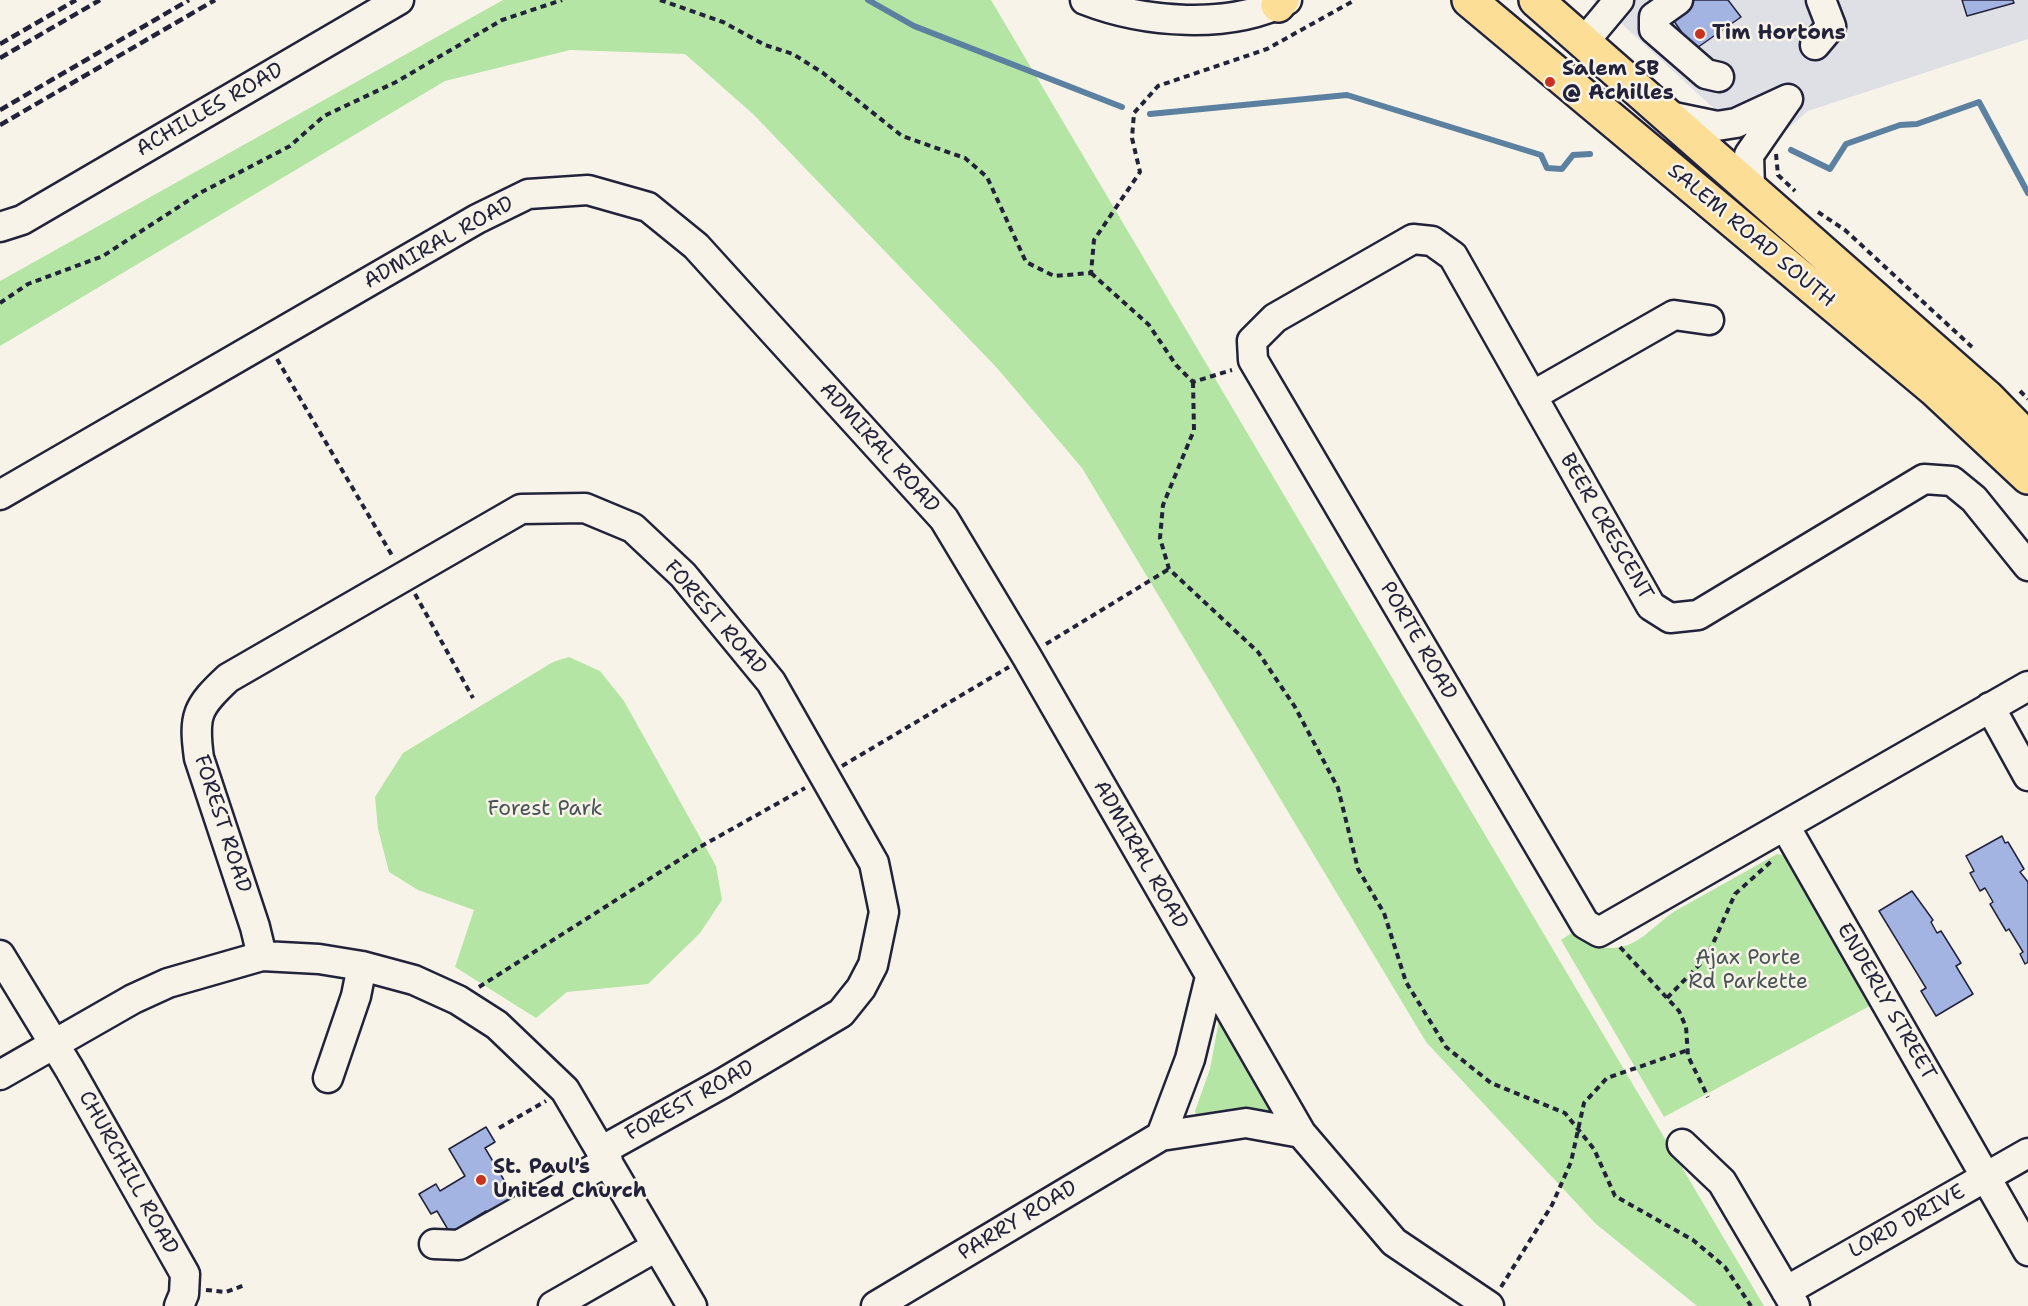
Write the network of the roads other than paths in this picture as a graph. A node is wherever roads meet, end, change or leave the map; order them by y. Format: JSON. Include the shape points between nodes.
{"nodes":[{"id":1,"x":399,"y":0,"type":"edge"},
{"id":2,"x":1085,"y":0,"type":"edge"},
{"id":3,"x":1469,"y":0,"type":"edge"},
{"id":4,"x":1536,"y":0,"type":"edge"},
{"id":5,"x":1619,"y":0,"type":"edge"},
{"id":6,"x":1678,"y":0,"type":"edge"},
{"id":7,"x":1821,"y":0,"type":"edge"},
{"id":8,"x":1282,"y":2,"type":"edge"},
{"id":9,"x":1584,"y":42,"type":"junction"},
{"id":10,"x":1815,"y":45,"type":"dead end"},
{"id":11,"x":1719,"y":77,"type":"dead end"},
{"id":12,"x":1669,"y":116,"type":"junction"},
{"id":13,"x":1750,"y":188,"type":"junction"},
{"id":14,"x":11,"y":224,"type":"edge"},
{"id":15,"x":0,"y":240,"type":"edge"},
{"id":16,"x":1709,"y":320,"type":"dead end"},
{"id":17,"x":1252,"y":341,"type":"joint"},
{"id":18,"x":1532,"y":396,"type":"junction"},
{"id":19,"x":2028,"y":439,"type":"edge"},
{"id":20,"x":2028,"y":477,"type":"edge"},
{"id":21,"x":0,"y":495,"type":"edge"},
{"id":22,"x":2028,"y":566,"type":"edge"},
{"id":23,"x":2028,"y":686,"type":"edge"},
{"id":24,"x":1990,"y":707,"type":"junction"},
{"id":25,"x":2028,"y":776,"type":"edge"},
{"id":26,"x":1791,"y":835,"type":"junction"},
{"id":27,"x":0,"y":955,"type":"edge"},
{"id":28,"x":262,"y":956,"type":"junction"},
{"id":29,"x":362,"y":966,"type":"junction"},
{"id":30,"x":1210,"y":977,"type":"junction"},
{"id":31,"x":53,"y":1045,"type":"junction"},
{"id":32,"x":0,"y":1075,"type":"edge"},
{"id":33,"x":328,"y":1078,"type":"dead end"},
{"id":34,"x":1301,"y":1133,"type":"junction"},
{"id":35,"x":1161,"y":1136,"type":"junction"},
{"id":36,"x":1682,"y":1144,"type":"dead end"},
{"id":37,"x":2028,"y":1153,"type":"edge"},
{"id":38,"x":605,"y":1156,"type":"junction"},
{"id":39,"x":1986,"y":1178,"type":"junction"},
{"id":40,"x":434,"y":1244,"type":"dead end"},
{"id":41,"x":656,"y":1247,"type":"junction"},
{"id":42,"x":2028,"y":1251,"type":"edge"},
{"id":43,"x":1495,"y":1297,"type":"edge"},
{"id":44,"x":1790,"y":1298,"type":"edge"},
{"id":45,"x":179,"y":1306,"type":"edge"},
{"id":46,"x":553,"y":1306,"type":"edge"},
{"id":47,"x":692,"y":1306,"type":"edge"},
{"id":48,"x":876,"y":1306,"type":"edge"}],
"edges":[{"from":1,"to":14,"type":"street","name":"ACHILLES ROAD"},
{"from":2,"to":8,"type":"street","via":[[1111,10],[1163,19],[1222,19]]},
{"from":3,"to":20,"type":"main road","name":"SALEM ROAD SOUTH","via":[[1934,389]]},
{"from":4,"to":9,"type":"main road","name":"SALEM ROAD SOUTH"},
{"from":5,"to":9,"type":"street"},
{"from":6,"to":11,"type":"street","via":[[1654,16],[1654,29],[1706,74]]},
{"from":7,"to":10,"type":"street","via":[[1831,26]]},
{"from":9,"to":12,"type":"main road","name":"SALEM ROAD SOUTH"},
{"from":12,"to":13,"type":"main road","name":"SALEM ROAD SOUTH"},
{"from":12,"to":13,"type":"street","via":[[1717,126],[1736,123],[1788,99],[1749,155]]},
{"from":13,"to":19,"type":"main road","name":"SALEM ROAD SOUTH","via":[[1988,398]]},
{"from":14,"to":15,"type":"street","name":"ACHILLES ROAD"},
{"from":16,"to":18,"type":"street","via":[[1674,315]]},
{"from":17,"to":18,"type":"street","name":"BEER CRESCENT","via":[[1275,318],[1413,239],[1432,241],[1453,256]]},
{"from":17,"to":26,"type":"street","name":"PORTE ROAD","via":[[1253,360],[1585,924],[1608,936]]},
{"from":18,"to":22,"type":"street","name":"BEER CRESCENT","via":[[1651,606],[1670,618],[1698,615],[1924,479],[1952,481],[1974,499]]},
{"from":21,"to":30,"type":"street","name":"ADMIRAL ROAD","via":[[477,219],[528,194],[588,190],[648,207],[696,246],[944,519]]},
{"from":23,"to":24,"type":"street"},
{"from":24,"to":25,"type":"street"},
{"from":24,"to":26,"type":"street"},
{"from":26,"to":39,"type":"street","name":"ENDERLY STREET"},
{"from":27,"to":31,"type":"street","name":"CHURCHILL ROAD"},
{"from":28,"to":29,"type":"street"},
{"from":28,"to":31,"type":"street","via":[[168,983]]},
{"from":28,"to":38,"type":"street","name":"FOREST ROAD","via":[[199,758],[195,730],[204,701],[228,678],[521,509],[585,508],[633,528],[683,575],[771,682],[874,863],[884,912],[873,965],[841,1013]]},
{"from":29,"to":33,"type":"street"},
{"from":29,"to":38,"type":"street","via":[[414,980],[458,1000],[497,1025],[565,1090]]},
{"from":30,"to":34,"type":"street","name":"ADMIRAL ROAD"},
{"from":30,"to":35,"type":"street","via":[[1190,1059]]},
{"from":31,"to":32,"type":"street"},
{"from":31,"to":45,"type":"street","name":"CHURCHILL ROAD","via":[[185,1275]]},
{"from":34,"to":35,"type":"street","name":"PARRY ROAD","via":[[1246,1123]]},
{"from":34,"to":43,"type":"street","name":"ADMIRAL ROAD","via":[[1394,1242]]},
{"from":35,"to":48,"type":"street","name":"PARRY ROAD"},
{"from":36,"to":44,"type":"street","via":[[1722,1182]]},
{"from":37,"to":39,"type":"street","name":"LORD DRIVE"},
{"from":38,"to":40,"type":"street","name":"FOREST ROAD","via":[[459,1245]]},
{"from":38,"to":41,"type":"street"},
{"from":39,"to":42,"type":"street","name":"ENDERLY STREET"},
{"from":39,"to":44,"type":"street","name":"LORD DRIVE"},
{"from":41,"to":46,"type":"street"},
{"from":41,"to":47,"type":"street"}]}
